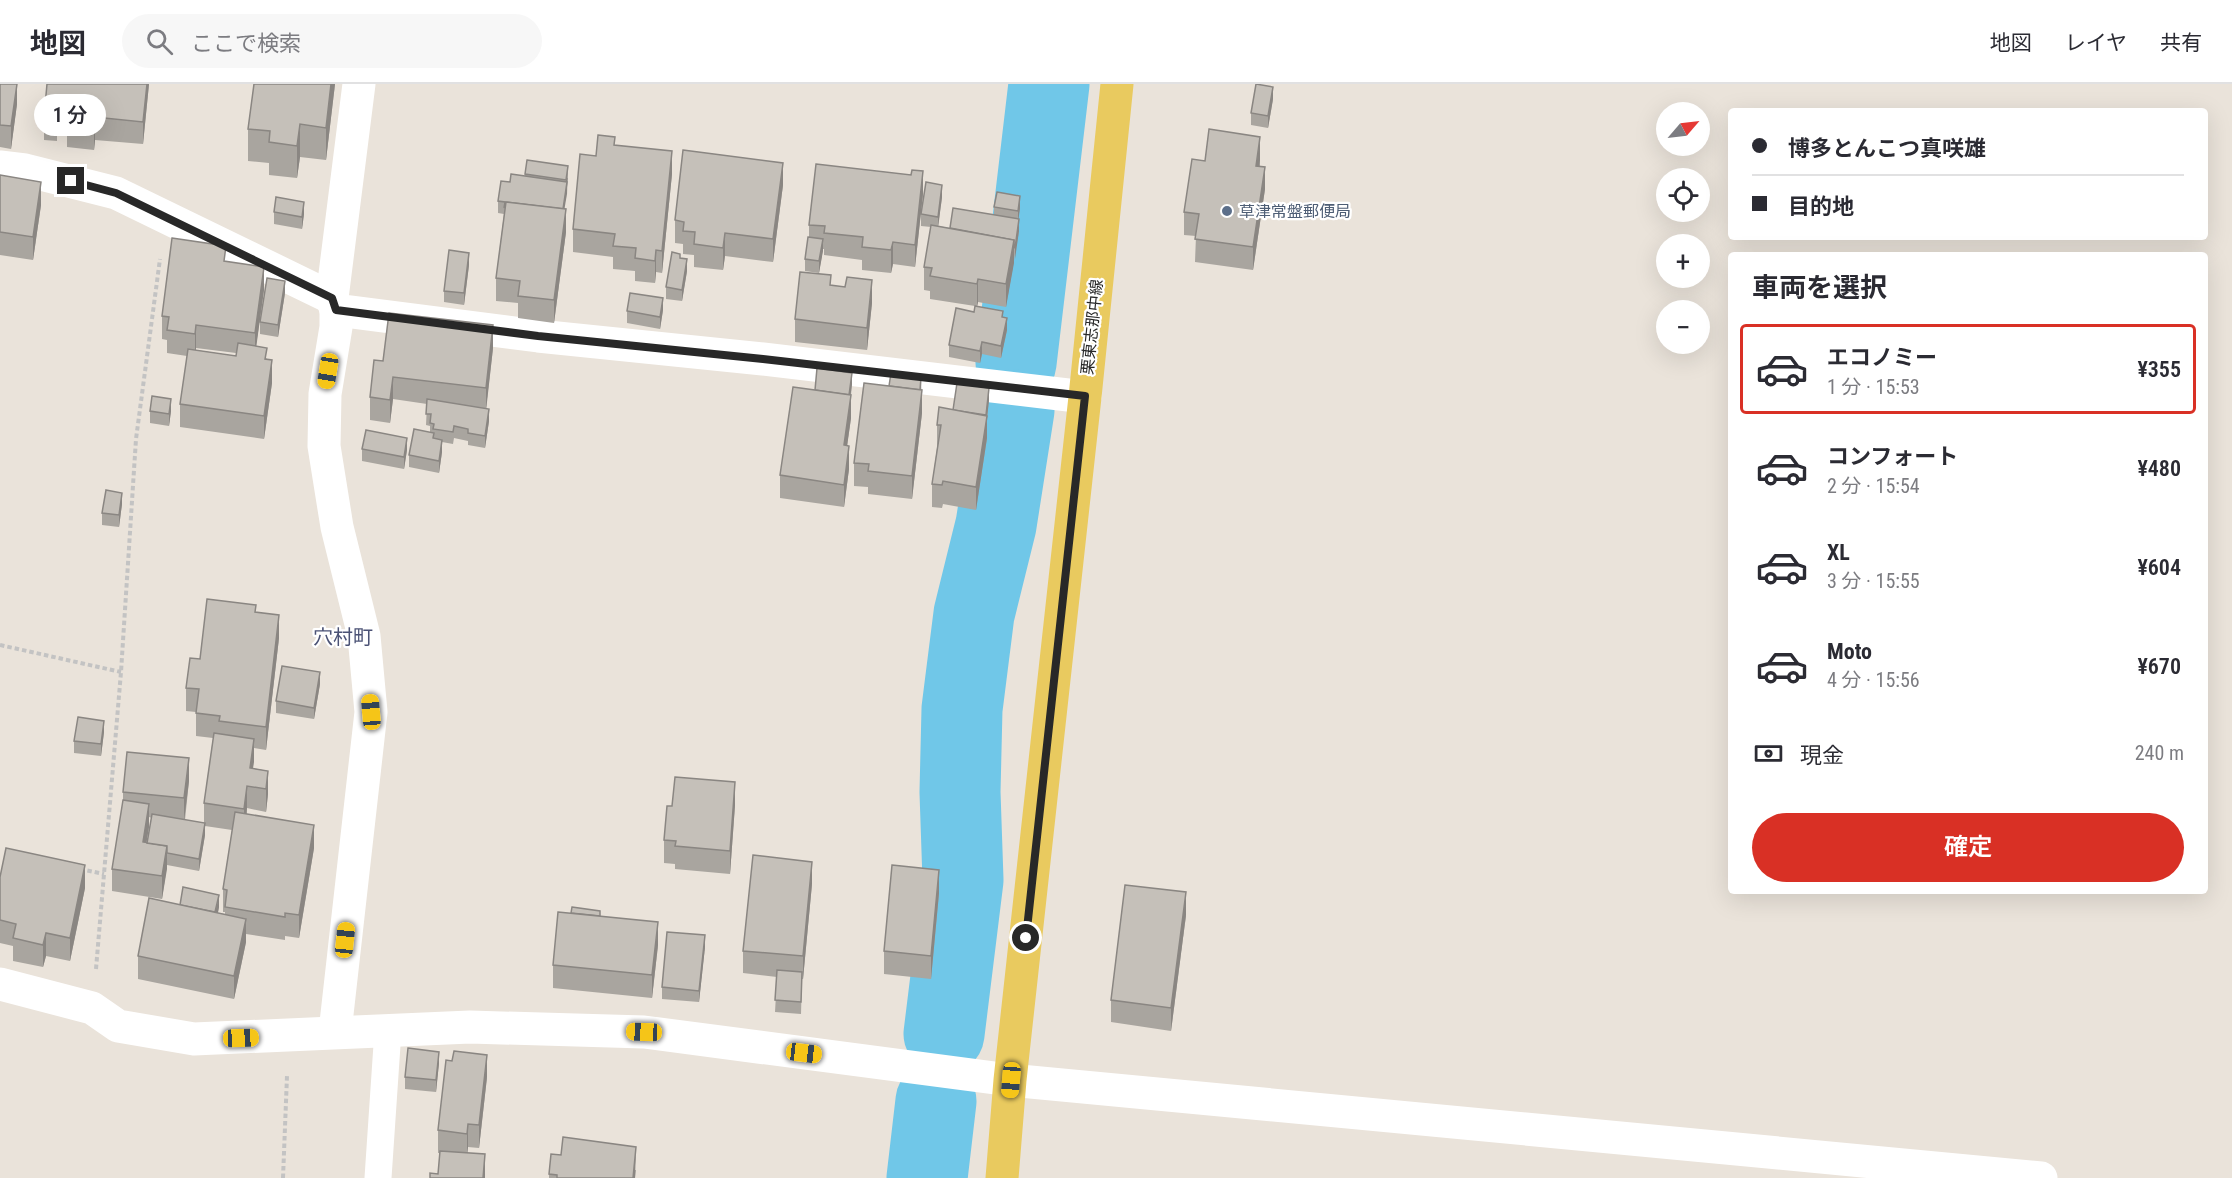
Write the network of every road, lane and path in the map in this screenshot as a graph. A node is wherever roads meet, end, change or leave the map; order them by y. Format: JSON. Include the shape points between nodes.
{"nodes":[{"id":1,"x":359,"y":84,"type":"edge"},
{"id":2,"x":1117,"y":84,"type":"edge"},
{"id":3,"x":0,"y":167,"type":"edge"},
{"id":4,"x":165,"y":218,"type":"junction"},
{"id":5,"x":334,"y":304,"type":"junction"},
{"id":6,"x":1085,"y":396,"type":"junction"},
{"id":7,"x":0,"y":645,"type":"edge"},
{"id":8,"x":121,"y":672,"type":"junction"},
{"id":9,"x":69,"y":867,"type":"edge"},
{"id":10,"x":104,"y":874,"type":"junction"},
{"id":11,"x":0,"y":984,"type":"edge"},
{"id":12,"x":92,"y":1008,"type":"junction"},
{"id":13,"x":388,"y":1030,"type":"junction"},
{"id":14,"x":335,"y":1032,"type":"junction"},
{"id":15,"x":288,"y":1036,"type":"junction"},
{"id":16,"x":1011,"y":1080,"type":"junction"},
{"id":17,"x":283,"y":1178,"type":"edge"},
{"id":18,"x":378,"y":1178,"type":"edge"},
{"id":19,"x":1002,"y":1178,"type":"edge"},
{"id":20,"x":2041,"y":1178,"type":"edge"}],
"edges":[{"from":1,"to":5,"type":"street"},
{"from":2,"to":6,"type":"main road","name":"栗東志那中線"},
{"from":3,"to":4,"type":"street","via":[[116,193]]},
{"from":4,"to":5,"type":"street"},
{"from":4,"to":8,"type":"path","via":[[136,439]]},
{"from":5,"to":6,"type":"street","via":[[538,336]]},
{"from":5,"to":14,"type":"street","via":[[336,327],[325,394],[324,446],[337,528],[364,636],[371,712]]},
{"from":6,"to":16,"type":"main road","name":"栗東志那中線"},
{"from":7,"to":8,"type":"path"},
{"from":8,"to":10,"type":"path"},
{"from":9,"to":10,"type":"path"},
{"from":10,"to":12,"type":"path"},
{"from":11,"to":12,"type":"street"},
{"from":12,"to":15,"type":"street","via":[[118,1026],[194,1039]]},
{"from":13,"to":14,"type":"street"},
{"from":13,"to":16,"type":"street","via":[[470,1027],[644,1032]]},
{"from":13,"to":18,"type":"lane"},
{"from":14,"to":15,"type":"street"},
{"from":15,"to":17,"type":"path"},
{"from":16,"to":19,"type":"main road","name":"栗東志那中線"},
{"from":16,"to":20,"type":"street"}]}
